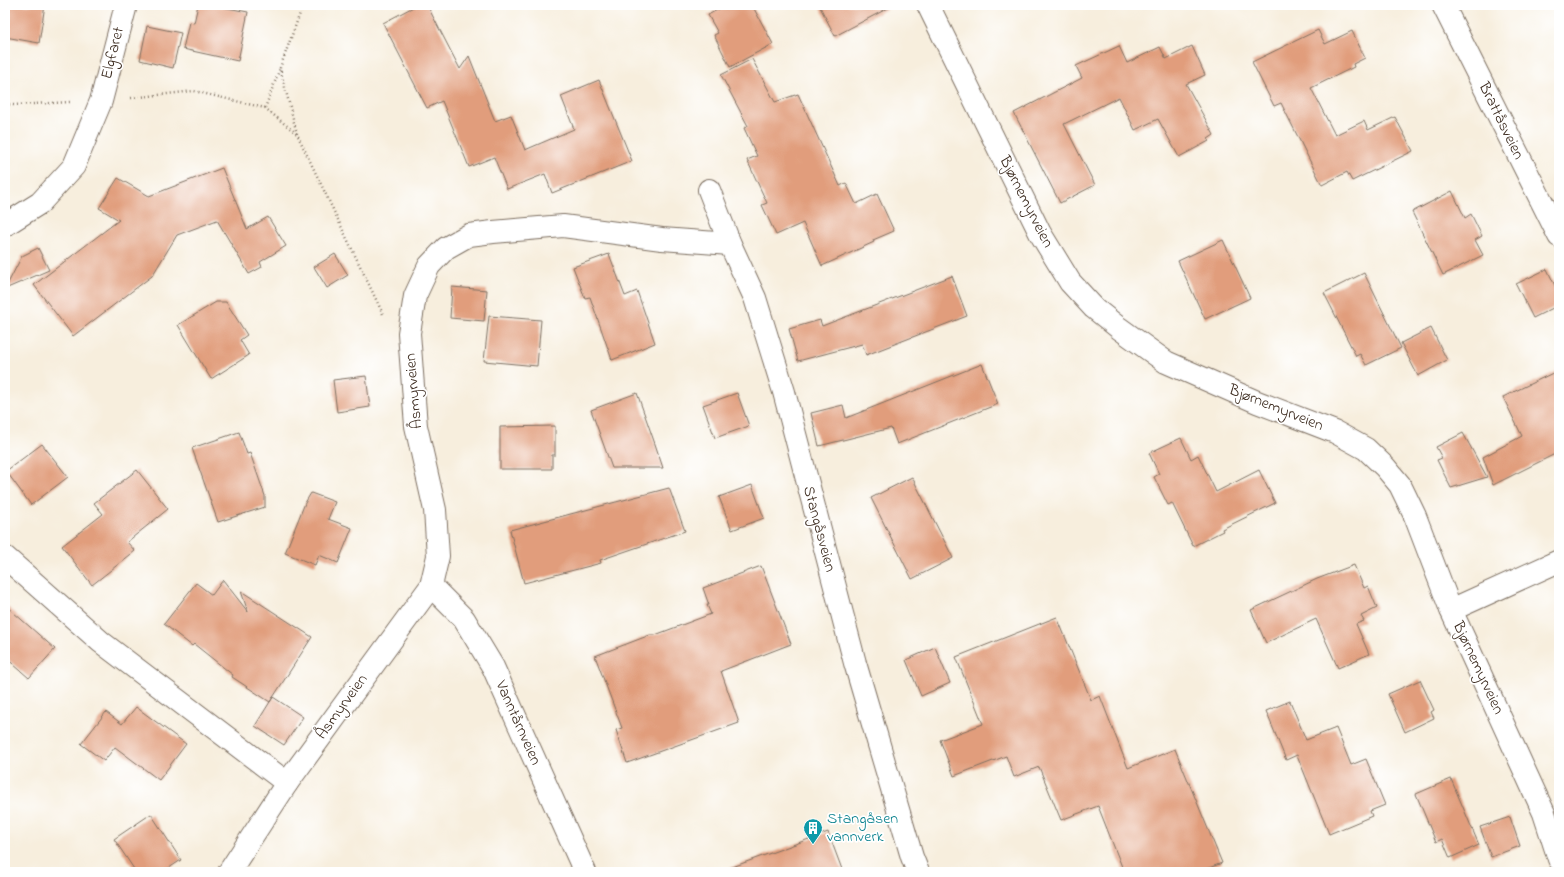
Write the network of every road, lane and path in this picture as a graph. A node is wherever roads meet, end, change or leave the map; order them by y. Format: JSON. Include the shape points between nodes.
{"nodes":[{"id":1,"x":126,"y":5,"type":"edge"},
{"id":2,"x":303,"y":5,"type":"edge"},
{"id":3,"x":928,"y":5,"type":"edge"},
{"id":4,"x":1443,"y":5,"type":"edge"},
{"id":5,"x":280,"y":68,"type":"junction"},
{"id":6,"x":101,"y":101,"type":"junction"},
{"id":7,"x":5,"y":104,"type":"edge"},
{"id":8,"x":265,"y":108,"type":"junction"},
{"id":9,"x":298,"y":134,"type":"junction"},
{"id":10,"x":709,"y":190,"type":"dead end"},
{"id":11,"x":5,"y":224,"type":"edge"},
{"id":12,"x":1559,"y":236,"type":"edge"},
{"id":13,"x":730,"y":244,"type":"junction"},
{"id":14,"x":409,"y":334,"type":"junction"},
{"id":15,"x":5,"y":557,"type":"edge"},
{"id":16,"x":1559,"y":561,"type":"edge"},
{"id":17,"x":430,"y":586,"type":"junction"},
{"id":18,"x":1451,"y":610,"type":"junction"},
{"id":19,"x":287,"y":783,"type":"junction"},
{"id":20,"x":1559,"y":859,"type":"edge"},
{"id":21,"x":229,"y":872,"type":"edge"},
{"id":22,"x":585,"y":872,"type":"edge"},
{"id":23,"x":918,"y":872,"type":"edge"}],
"edges":[{"from":1,"to":6,"type":"street","name":"Elgfaret"},
{"from":2,"to":5,"type":"path"},
{"from":3,"to":18,"type":"street","name":"Bjørnemyrveien","via":[[1040,233],[1070,282],[1094,308],[1166,362],[1257,402],[1335,432],[1366,449],[1400,485],[1415,516]]},
{"from":4,"to":12,"type":"street","name":"Brattåsveien"},
{"from":5,"to":8,"type":"path"},
{"from":5,"to":9,"type":"path"},
{"from":6,"to":7,"type":"path"},
{"from":6,"to":8,"type":"path","via":[[194,91]]},
{"from":6,"to":11,"type":"street","name":"Elgfaret","via":[[74,166],[40,203]]},
{"from":8,"to":9,"type":"path"},
{"from":9,"to":14,"type":"path","via":[[385,319]]},
{"from":10,"to":13,"type":"street","name":"Stangåsveien"},
{"from":13,"to":14,"type":"street","name":"Åsmyrveien","via":[[662,239],[563,226],[469,235],[446,248],[429,266],[416,296]]},
{"from":13,"to":23,"type":"street","name":"Stangåsveien","via":[[755,298],[784,392],[855,663]]},
{"from":14,"to":17,"type":"street","name":"Åsmyrveien","via":[[416,426],[435,510],[438,556]]},
{"from":15,"to":19,"type":"street","via":[[101,642]]},
{"from":16,"to":18,"type":"street"},
{"from":17,"to":19,"type":"street","name":"Åsmyrveien"},
{"from":17,"to":22,"type":"street","name":"Vanntårnveien","via":[[464,619],[493,667]]},
{"from":18,"to":20,"type":"street","name":"Bjørnemyrveien","via":[[1544,814]]},
{"from":19,"to":21,"type":"street","name":"Åsmyrveien"}]}
